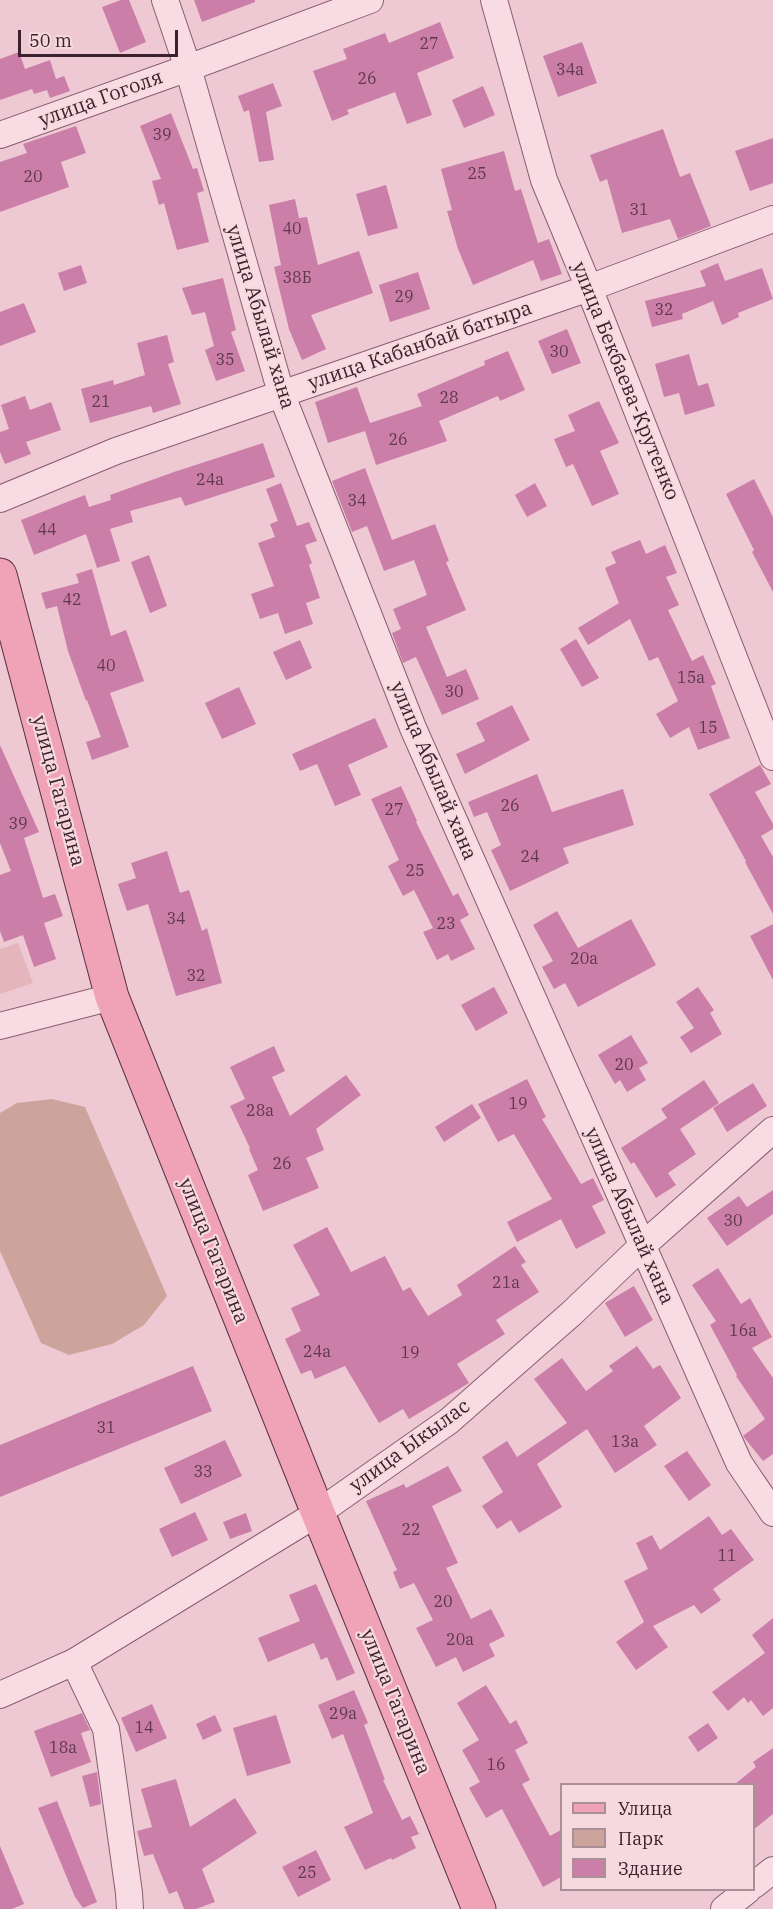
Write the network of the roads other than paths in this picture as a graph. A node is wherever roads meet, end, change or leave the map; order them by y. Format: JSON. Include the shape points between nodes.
{"nodes":[{"id":1,"x":165,"y":0,"type":"edge"},
{"id":2,"x":370,"y":0,"type":"edge"},
{"id":3,"x":494,"y":0,"type":"edge"},
{"id":4,"x":188,"y":68,"type":"junction"},
{"id":5,"x":0,"y":135,"type":"edge"},
{"id":6,"x":773,"y":219,"type":"edge"},
{"id":7,"x":589,"y":288,"type":"junction"},
{"id":8,"x":281,"y":393,"type":"junction"},
{"id":9,"x":0,"y":499,"type":"edge"},
{"id":10,"x":0,"y":575,"type":"edge"},
{"id":11,"x":773,"y":757,"type":"edge"},
{"id":12,"x":112,"y":997,"type":"junction"},
{"id":13,"x":0,"y":1026,"type":"edge"},
{"id":14,"x":773,"y":1130,"type":"edge"},
{"id":15,"x":642,"y":1246,"type":"junction"},
{"id":16,"x":318,"y":1513,"type":"junction"},
{"id":17,"x":773,"y":1513,"type":"edge"},
{"id":18,"x":74,"y":1662,"type":"junction"},
{"id":19,"x":0,"y":1695,"type":"edge"},
{"id":20,"x":773,"y":1870,"type":"edge"},
{"id":21,"x":755,"y":1884,"type":"edge"},
{"id":22,"x":747,"y":1891,"type":"edge"},
{"id":23,"x":130,"y":1909,"type":"edge"},
{"id":24,"x":479,"y":1909,"type":"edge"},
{"id":25,"x":724,"y":1909,"type":"edge"}],
"edges":[{"from":1,"to":4,"type":"street","name":"улица Абылай хана"},
{"from":2,"to":4,"type":"street","name":"улица Гоголя"},
{"from":3,"to":7,"type":"street","name":"улица Бекбаева-Крутенко","via":[[544,180]]},
{"from":4,"to":5,"type":"street","name":"улица Гоголя"},
{"from":4,"to":8,"type":"street","name":"улица Абылай хана"},
{"from":6,"to":7,"type":"street","name":"улица Кабанбай батыра"},
{"from":7,"to":8,"type":"street","name":"улица Кабанбай батыра"},
{"from":7,"to":11,"type":"street","name":"улица Бекбаева-Крутенко"},
{"from":8,"to":9,"type":"street","name":"улица Кабанбай батыра","via":[[116,451]]},
{"from":8,"to":15,"type":"street","name":"улица Абылай хана","via":[[413,728]]},
{"from":10,"to":12,"type":"main road","name":"улица Гагарина"},
{"from":12,"to":13,"type":"street"},
{"from":12,"to":16,"type":"main road","name":"улица Гагарина"},
{"from":14,"to":15,"type":"street","name":"улица Ыкылас"},
{"from":15,"to":16,"type":"street","name":"улица Ыкылас","via":[[449,1421]]},
{"from":15,"to":17,"type":"street","name":"улица Абылай хана","via":[[739,1463]]},
{"from":16,"to":18,"type":"street","name":"улица Ыкылас"},
{"from":16,"to":24,"type":"main road","name":"улица Гагарина"},
{"from":18,"to":19,"type":"street","name":"улица Ыкылас"},
{"from":18,"to":23,"type":"street","via":[[106,1729]]},
{"from":20,"to":21,"type":"street"},
{"from":22,"to":25,"type":"street"}]}
